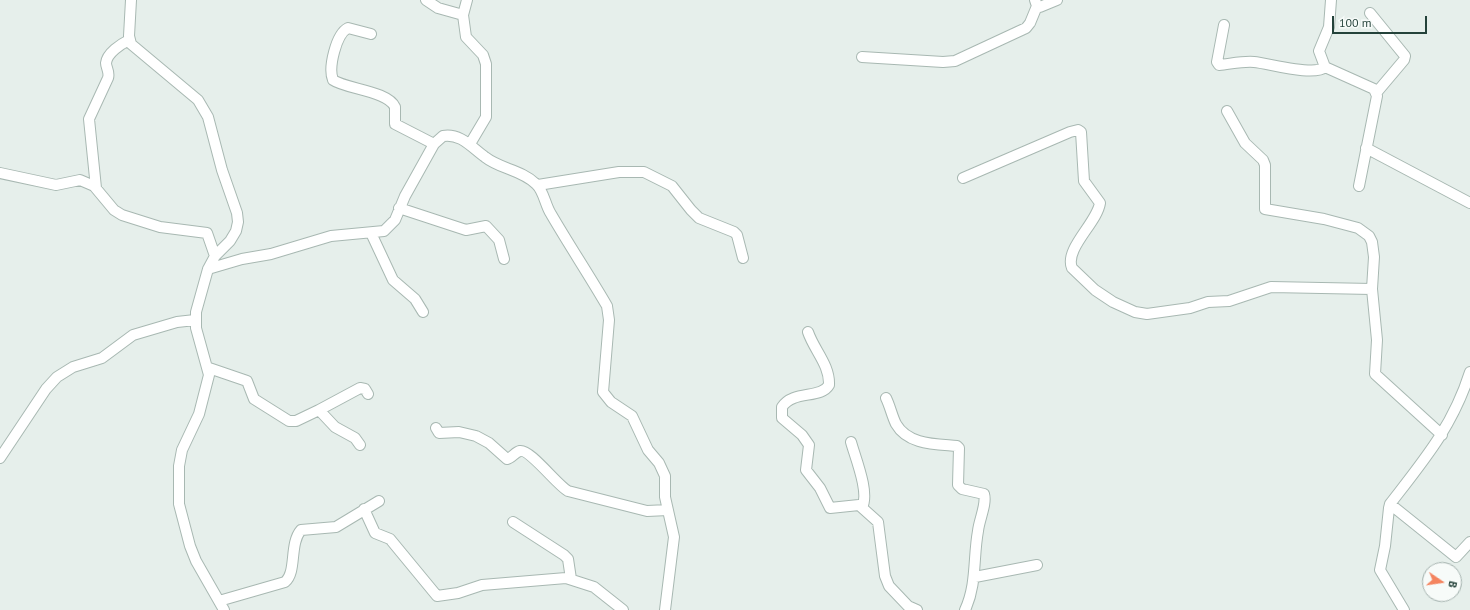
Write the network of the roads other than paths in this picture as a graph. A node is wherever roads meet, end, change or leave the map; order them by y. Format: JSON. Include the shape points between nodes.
{"nodes":[{"id":1,"x":131,"y":0,"type":"edge"},
{"id":2,"x":426,"y":0,"type":"edge"},
{"id":3,"x":467,"y":0,"type":"edge"},
{"id":4,"x":1057,"y":0,"type":"edge"},
{"id":5,"x":1330,"y":0,"type":"edge"},
{"id":6,"x":1036,"y":3,"type":"edge"},
{"id":7,"x":1370,"y":12,"type":"dead end"},
{"id":8,"x":463,"y":15,"type":"junction"},
{"id":9,"x":1224,"y":25,"type":"dead end"},
{"id":10,"x":371,"y":34,"type":"dead end"},
{"id":11,"x":129,"y":40,"type":"junction"},
{"id":12,"x":862,"y":57,"type":"dead end"},
{"id":13,"x":1325,"y":67,"type":"junction"},
{"id":14,"x":1377,"y":92,"type":"junction"},
{"id":15,"x":1228,"y":111,"type":"dead end"},
{"id":16,"x":434,"y":144,"type":"junction"},
{"id":17,"x":470,"y":144,"type":"junction"},
{"id":18,"x":1366,"y":148,"type":"junction"},
{"id":19,"x":0,"y":173,"type":"edge"},
{"id":20,"x":963,"y":178,"type":"dead end"},
{"id":21,"x":538,"y":185,"type":"junction"},
{"id":22,"x":1359,"y":186,"type":"dead end"},
{"id":23,"x":96,"y":188,"type":"junction"},
{"id":24,"x":1470,"y":203,"type":"edge"},
{"id":25,"x":399,"y":208,"type":"junction"},
{"id":26,"x":371,"y":233,"type":"junction"},
{"id":27,"x":215,"y":256,"type":"junction"},
{"id":28,"x":743,"y":258,"type":"dead end"},
{"id":29,"x":504,"y":259,"type":"dead end"},
{"id":30,"x":208,"y":270,"type":"junction"},
{"id":31,"x":1372,"y":289,"type":"junction"},
{"id":32,"x":423,"y":312,"type":"dead end"},
{"id":33,"x":195,"y":320,"type":"junction"},
{"id":34,"x":808,"y":332,"type":"dead end"},
{"id":35,"x":209,"y":368,"type":"junction"},
{"id":36,"x":1470,"y":372,"type":"edge"},
{"id":37,"x":368,"y":394,"type":"dead end"},
{"id":38,"x":886,"y":398,"type":"dead end"},
{"id":39,"x":319,"y":410,"type":"junction"},
{"id":40,"x":436,"y":428,"type":"dead end"},
{"id":41,"x":1442,"y":434,"type":"junction"},
{"id":42,"x":851,"y":442,"type":"dead end"},
{"id":43,"x":360,"y":445,"type":"dead end"},
{"id":44,"x":0,"y":458,"type":"edge"},
{"id":45,"x":379,"y":501,"type":"dead end"},
{"id":46,"x":1390,"y":504,"type":"junction"},
{"id":47,"x":862,"y":507,"type":"junction"},
{"id":48,"x":364,"y":509,"type":"junction"},
{"id":49,"x":668,"y":510,"type":"junction"},
{"id":50,"x":513,"y":522,"type":"dead end"},
{"id":51,"x":1470,"y":542,"type":"edge"},
{"id":52,"x":1037,"y":565,"type":"dead end"},
{"id":53,"x":975,"y":576,"type":"junction"},
{"id":54,"x":571,"y":579,"type":"junction"},
{"id":55,"x":222,"y":605,"type":"edge"},
{"id":56,"x":623,"y":610,"type":"edge"},
{"id":57,"x":665,"y":610,"type":"edge"},
{"id":58,"x":917,"y":610,"type":"edge"},
{"id":59,"x":965,"y":610,"type":"edge"},
{"id":60,"x":1404,"y":610,"type":"edge"}],
"edges":[{"from":1,"to":11,"type":"street"},
{"from":2,"to":8,"type":"street","via":[[443,10]]},
{"from":3,"to":8,"type":"street"},
{"from":4,"to":6,"type":"street","via":[[1044,7]]},
{"from":5,"to":13,"type":"street","via":[[1329,27],[1319,51]]},
{"from":6,"to":12,"type":"street","via":[[1026,28],[955,61]]},
{"from":7,"to":14,"type":"street","via":[[1405,56]]},
{"from":8,"to":17,"type":"street","via":[[466,36],[483,55],[486,64],[486,117]]},
{"from":9,"to":13,"type":"street","via":[[1217,64],[1251,62],[1314,70]]},
{"from":10,"to":16,"type":"street","via":[[348,28],[343,33],[333,58],[333,80],[364,89],[390,101],[395,107],[394,124]]},
{"from":11,"to":23,"type":"street","via":[[116,48],[107,59],[108,78],[89,119]]},
{"from":11,"to":27,"type":"street","via":[[133,47],[195,96],[208,117],[238,222],[230,241]]},
{"from":13,"to":14,"type":"street"},
{"from":14,"to":18,"type":"street"},
{"from":15,"to":31,"type":"street","via":[[1245,144],[1266,166],[1264,209],[1324,218],[1364,231],[1369,236],[1373,248]]},
{"from":16,"to":17,"type":"street","via":[[438,139],[449,135]]},
{"from":16,"to":25,"type":"street"},
{"from":17,"to":21,"type":"street","via":[[487,159],[513,170]]},
{"from":18,"to":22,"type":"street"},
{"from":18,"to":24,"type":"street"},
{"from":19,"to":23,"type":"street","via":[[56,184],[80,180]]},
{"from":20,"to":31,"type":"street","via":[[1070,132],[1081,132],[1084,181],[1100,203],[1096,216],[1070,258],[1070,264],[1095,290],[1135,312],[1156,314],[1208,302],[1229,301],[1271,287]]},
{"from":21,"to":28,"type":"street","via":[[619,172],[644,172],[672,186],[699,218],[734,232]]},
{"from":21,"to":49,"type":"street","via":[[550,213],[607,306],[609,320],[603,392],[611,402],[632,416],[648,450],[663,470]]},
{"from":23,"to":27,"type":"street","via":[[114,210],[122,215],[160,227],[207,233]]},
{"from":25,"to":26,"type":"street","via":[[390,227],[384,231]]},
{"from":25,"to":29,"type":"street","via":[[466,230],[486,226],[499,240]]},
{"from":26,"to":30,"type":"street","via":[[331,236]]},
{"from":26,"to":32,"type":"street","via":[[393,280],[415,299]]},
{"from":27,"to":30,"type":"street"},
{"from":30,"to":33,"type":"street"},
{"from":31,"to":41,"type":"street","via":[[1378,340],[1375,374]]},
{"from":33,"to":35,"type":"street"},
{"from":33,"to":44,"type":"street","via":[[177,322],[133,335],[102,358],[73,367],[57,377],[46,389]]},
{"from":34,"to":47,"type":"street","via":[[814,348],[822,358],[829,385],[823,390],[790,398],[782,407],[782,418],[806,440],[809,451],[806,470],[820,488],[830,508]]},
{"from":35,"to":39,"type":"street","via":[[247,381],[254,399],[289,420],[296,421]]},
{"from":35,"to":55,"type":"street","via":[[199,414],[179,458],[178,496],[193,554]]},
{"from":36,"to":41,"type":"street","via":[[1460,400]]},
{"from":37,"to":39,"type":"street","via":[[365,389],[360,388]]},
{"from":38,"to":53,"type":"street","via":[[897,425],[908,436],[959,448],[958,485],[962,489],[984,494],[976,539]]},
{"from":39,"to":43,"type":"street","via":[[335,427],[355,438]]},
{"from":40,"to":49,"type":"street","via":[[439,433],[459,432],[483,439],[507,459],[520,451],[525,452],[545,469],[556,483],[568,490],[647,511]]},
{"from":41,"to":46,"type":"street","via":[[1429,455]]},
{"from":42,"to":47,"type":"street","via":[[862,480]]},
{"from":45,"to":48,"type":"street"},
{"from":46,"to":51,"type":"street","via":[[1456,557]]},
{"from":46,"to":60,"type":"street","via":[[1380,570]]},
{"from":47,"to":58,"type":"street","via":[[880,526],[886,582],[905,603]]},
{"from":48,"to":54,"type":"street","via":[[375,532],[390,539],[436,596],[458,593],[482,585]]},
{"from":48,"to":55,"type":"street","via":[[336,527],[305,528],[300,532],[293,552],[291,575],[285,582]]},
{"from":49,"to":57,"type":"street","via":[[674,544]]},
{"from":50,"to":54,"type":"street","via":[[564,555],[568,559]]},
{"from":52,"to":53,"type":"street"},
{"from":53,"to":59,"type":"street"},
{"from":54,"to":56,"type":"street","via":[[594,587]]}]}
